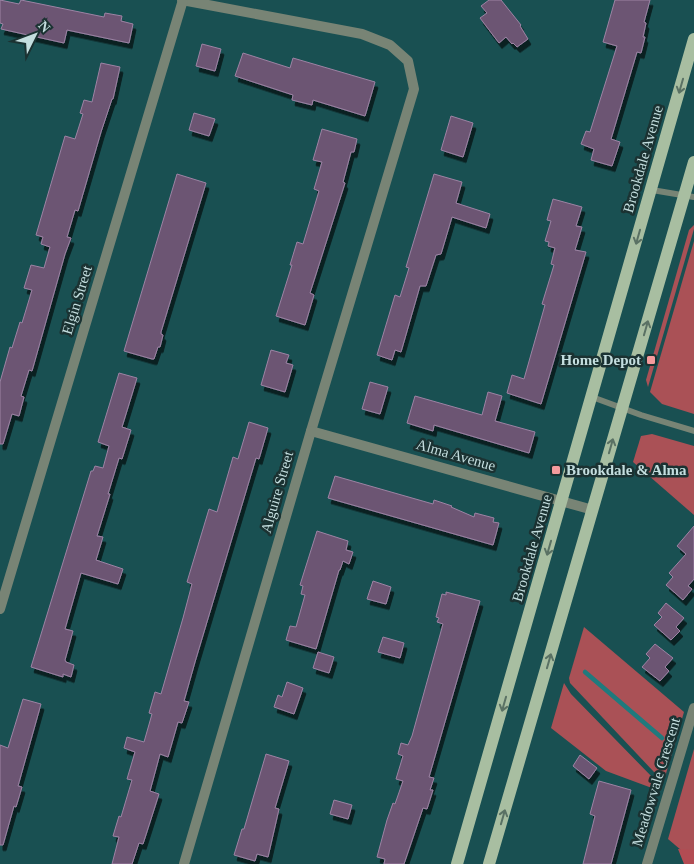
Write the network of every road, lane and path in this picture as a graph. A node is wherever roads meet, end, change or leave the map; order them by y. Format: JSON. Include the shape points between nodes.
{"nodes":[{"id":1,"x":182,"y":0,"type":"edge"},
{"id":2,"x":694,"y":39,"type":"edge"},
{"id":3,"x":694,"y":162,"type":"edge"},
{"id":4,"x":652,"y":190,"type":"junction"},
{"id":5,"x":689,"y":196,"type":"edge"},
{"id":6,"x":592,"y":397,"type":"junction"},
{"id":7,"x":622,"y":408,"type":"junction"},
{"id":8,"x":311,"y":430,"type":"junction"},
{"id":9,"x":694,"y":431,"type":"edge"},
{"id":10,"x":562,"y":501,"type":"junction"},
{"id":11,"x":593,"y":510,"type":"junction"},
{"id":12,"x":0,"y":609,"type":"edge"},
{"id":13,"x":694,"y":708,"type":"edge"},
{"id":14,"x":184,"y":864,"type":"edge"},
{"id":15,"x":458,"y":864,"type":"edge"},
{"id":16,"x":489,"y":864,"type":"edge"},
{"id":17,"x":648,"y":864,"type":"edge"}],
"edges":[{"from":1,"to":8,"type":"street","name":"Alguire Street","via":[[362,34],[390,44],[408,61],[414,88]]},
{"from":1,"to":12,"type":"street","name":"Elgin Street"},
{"from":2,"to":4,"type":"main road","name":"Brookdale Avenue","one_way":true},
{"from":3,"to":5,"type":"main road"},
{"from":4,"to":5,"type":"lane"},
{"from":4,"to":6,"type":"main road","name":"Brookdale Avenue","one_way":true},
{"from":7,"to":5,"type":"main road","one_way":true},
{"from":6,"to":7,"type":"lane"},
{"from":6,"to":10,"type":"main road","name":"Brookdale Avenue"},
{"from":7,"to":9,"type":"lane"},
{"from":11,"to":7,"type":"main road","one_way":true},
{"from":8,"to":10,"type":"street","name":"Alma Avenue"},
{"from":8,"to":14,"type":"street","name":"Alguire Street"},
{"from":10,"to":11,"type":"street","name":"Alma Avenue"},
{"from":10,"to":15,"type":"main road","name":"Brookdale Avenue","one_way":true},
{"from":16,"to":11,"type":"main road","one_way":true},
{"from":13,"to":17,"type":"street","name":"Meadowvale Crescent"}]}
